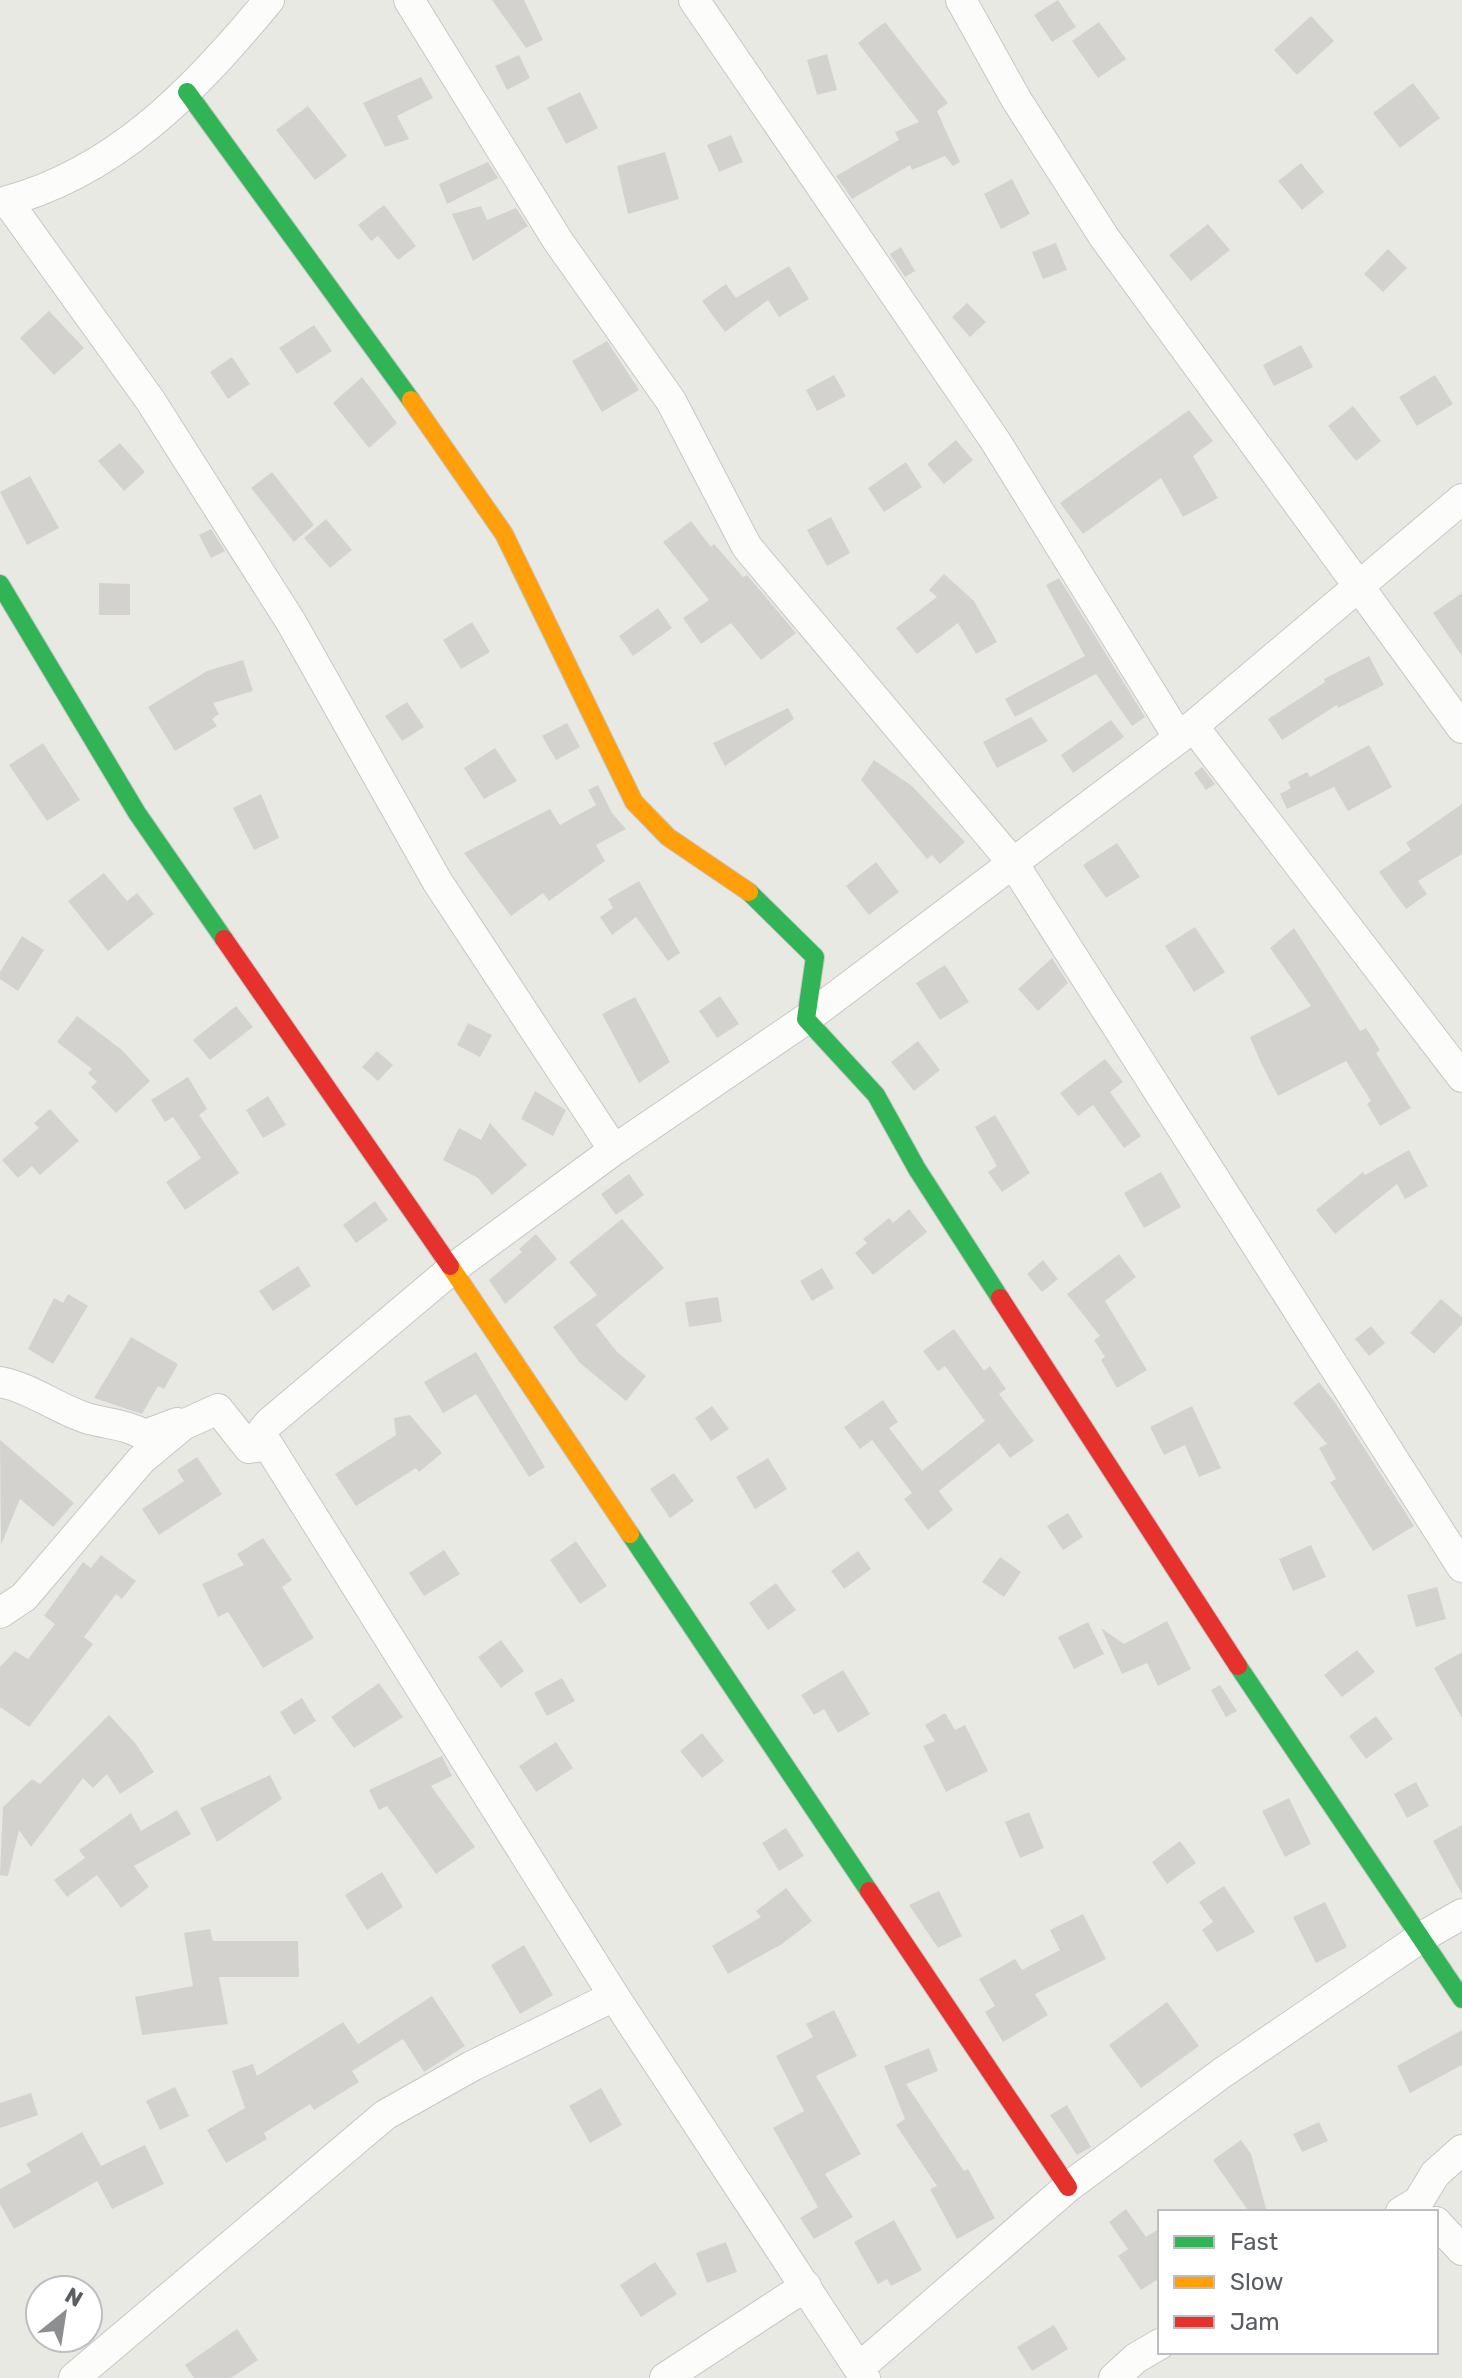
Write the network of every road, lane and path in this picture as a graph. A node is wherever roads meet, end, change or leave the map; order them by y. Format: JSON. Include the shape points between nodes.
{"nodes":[{"id":1,"x":269,"y":0,"type":"edge"},
{"id":2,"x":409,"y":0,"type":"edge"},
{"id":3,"x":694,"y":0,"type":"edge"},
{"id":4,"x":961,"y":0,"type":"edge"},
{"id":5,"x":187,"y":92,"type":"junction"},
{"id":6,"x":4,"y":202,"type":"edge"},
{"id":7,"x":1462,"y":499,"type":"edge"},
{"id":8,"x":0,"y":584,"type":"edge"},
{"id":9,"x":1360,"y":586,"type":"junction"},
{"id":10,"x":1462,"y":728,"type":"edge"},
{"id":11,"x":1186,"y":732,"type":"junction"},
{"id":12,"x":1013,"y":863,"type":"junction"},
{"id":13,"x":806,"y":1019,"type":"junction"},
{"id":14,"x":1462,"y":1077,"type":"edge"},
{"id":15,"x":614,"y":1150,"type":"junction"},
{"id":16,"x":452,"y":1269,"type":"junction"},
{"id":17,"x":0,"y":1382,"type":"edge"},
{"id":18,"x":218,"y":1409,"type":"junction"},
{"id":19,"x":249,"y":1448,"type":"junction"},
{"id":20,"x":1462,"y":1567,"type":"edge"},
{"id":21,"x":0,"y":1613,"type":"edge"},
{"id":22,"x":1462,"y":1914,"type":"edge"},
{"id":23,"x":1420,"y":1938,"type":"junction"},
{"id":24,"x":614,"y":1996,"type":"junction"},
{"id":25,"x":1462,"y":1999,"type":"edge"},
{"id":26,"x":1462,"y":2150,"type":"edge"},
{"id":27,"x":1068,"y":2187,"type":"junction"},
{"id":28,"x":1422,"y":2210,"type":"edge"},
{"id":29,"x":1438,"y":2228,"type":"edge"},
{"id":30,"x":1462,"y":2250,"type":"edge"},
{"id":31,"x":806,"y":2286,"type":"junction"},
{"id":32,"x":1158,"y":2345,"type":"edge"},
{"id":33,"x":862,"y":2372,"type":"edge"},
{"id":34,"x":74,"y":2378,"type":"edge"},
{"id":35,"x":665,"y":2378,"type":"edge"},
{"id":36,"x":1114,"y":2378,"type":"edge"}],
"edges":[{"from":1,"to":5,"type":"street"},
{"from":2,"to":12,"type":"street","via":[[558,241],[671,401],[747,547]]},
{"from":3,"to":11,"type":"street","via":[[996,442]]},
{"from":4,"to":9,"type":"street","via":[[1016,99],[1104,237]]},
{"from":5,"to":6,"type":"street","via":[[144,132],[72,179]]},
{"from":5,"to":13,"type":"street","via":[[504,534],[634,802],[668,837],[755,896],[815,957]]},
{"from":6,"to":15,"type":"street","via":[[150,400],[291,622],[437,881]]},
{"from":7,"to":9,"type":"street"},
{"from":8,"to":16,"type":"street","via":[[137,813]]},
{"from":9,"to":10,"type":"street"},
{"from":9,"to":11,"type":"street"},
{"from":11,"to":12,"type":"street"},
{"from":11,"to":14,"type":"street"},
{"from":12,"to":13,"type":"street"},
{"from":12,"to":20,"type":"street"},
{"from":13,"to":15,"type":"street"},
{"from":13,"to":23,"type":"street","via":[[876,1095],[917,1169],[1278,1729]]},
{"from":15,"to":16,"type":"street"},
{"from":16,"to":19,"type":"street","via":[[269,1423]]},
{"from":16,"to":27,"type":"street"},
{"from":17,"to":18,"type":"street","via":[[86,1418],[126,1424],[145,1435]]},
{"from":18,"to":19,"type":"street"},
{"from":18,"to":21,"type":"street","via":[[183,1425],[141,1460],[24,1597]]},
{"from":19,"to":24,"type":"street","via":[[268,1445]]},
{"from":22,"to":23,"type":"street"},
{"from":23,"to":25,"type":"street"},
{"from":23,"to":27,"type":"street","via":[[1222,2073]]},
{"from":24,"to":31,"type":"street"},
{"from":24,"to":34,"type":"street","via":[[385,2115]]},
{"from":26,"to":28,"type":"street","via":[[1435,2174]]},
{"from":27,"to":33,"type":"street"},
{"from":29,"to":30,"type":"street"},
{"from":31,"to":33,"type":"street"},
{"from":31,"to":35,"type":"street"},
{"from":32,"to":36,"type":"street"}]}
